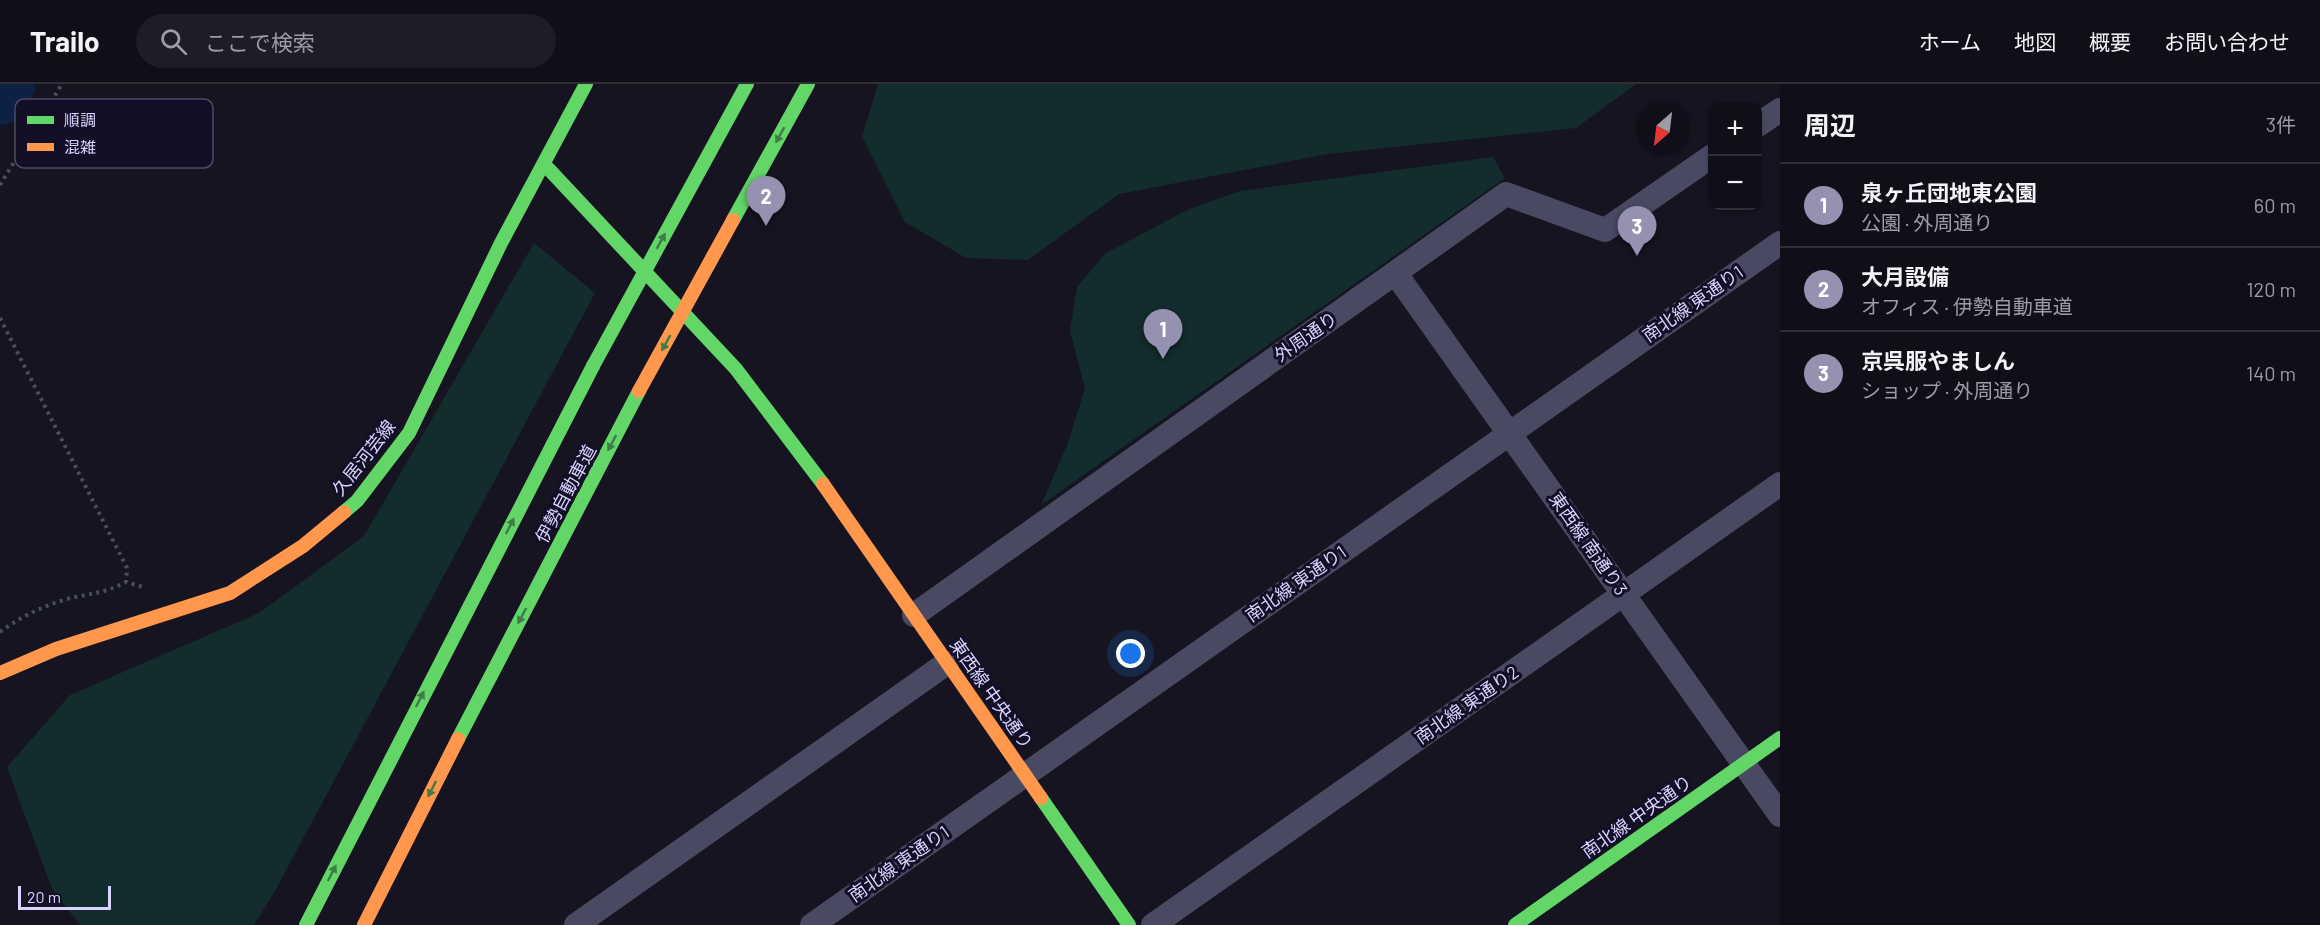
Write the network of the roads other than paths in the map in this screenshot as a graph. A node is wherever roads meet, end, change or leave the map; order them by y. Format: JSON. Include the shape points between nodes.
{"nodes":[{"id":1,"x":586,"y":84,"type":"edge"},
{"id":2,"x":747,"y":84,"type":"edge"},
{"id":3,"x":808,"y":84,"type":"edge"},
{"id":4,"x":1780,"y":110,"type":"edge"},
{"id":5,"x":1762,"y":122,"type":"edge"},
{"id":6,"x":1708,"y":159,"type":"edge"},
{"id":7,"x":544,"y":164,"type":"junction"},
{"id":8,"x":1780,"y":243,"type":"edge"},
{"id":9,"x":1396,"y":274,"type":"junction"},
{"id":10,"x":1511,"y":433,"type":"junction"},
{"id":11,"x":1780,"y":484,"type":"edge"},
{"id":12,"x":1623,"y":595,"type":"junction"},
{"id":13,"x":914,"y":615,"type":"junction"},
{"id":14,"x":947,"y":663,"type":"junction"},
{"id":15,"x":0,"y":673,"type":"edge"},
{"id":16,"x":1780,"y":738,"type":"edge"},
{"id":17,"x":1743,"y":764,"type":"junction"},
{"id":18,"x":1025,"y":775,"type":"junction"},
{"id":19,"x":1780,"y":815,"type":"edge"},
{"id":20,"x":306,"y":925,"type":"edge"},
{"id":21,"x":364,"y":925,"type":"edge"},
{"id":22,"x":576,"y":925,"type":"edge"},
{"id":23,"x":812,"y":925,"type":"edge"},
{"id":24,"x":1129,"y":925,"type":"edge"},
{"id":25,"x":1153,"y":925,"type":"edge"},
{"id":26,"x":1515,"y":925,"type":"edge"}],
"edges":[{"from":1,"to":7,"type":"main road","name":"久居河芸線"},
{"from":20,"to":2,"type":"main road","name":"伊勢自動車道","one_way":true,"bridge":true,"via":[[593,366]]},
{"from":3,"to":21,"type":"main road","name":"伊勢自動車道","one_way":true,"bridge":true,"via":[[639,392]]},
{"from":4,"to":5,"type":"street"},
{"from":6,"to":9,"type":"street","name":"外周通り","via":[[1605,230],[1506,194]]},
{"from":7,"to":13,"type":"main road","name":"東西線 中央通り","via":[[736,369],[823,484]]},
{"from":7,"to":15,"type":"main road","name":"久居河芸線","via":[[409,433],[357,501],[303,546],[230,592],[56,649]]},
{"from":8,"to":10,"type":"street","name":"南北線 東通り1"},
{"from":9,"to":10,"type":"street","name":"東西線 南通り3"},
{"from":9,"to":13,"type":"street","name":"外周通り"},
{"from":10,"to":12,"type":"street","name":"東西線 南通り3"},
{"from":10,"to":18,"type":"street","name":"南北線 東通り1"},
{"from":11,"to":12,"type":"street","name":"南北線 東通り2"},
{"from":12,"to":17,"type":"street","name":"東西線 南通り3"},
{"from":12,"to":25,"type":"street","name":"南北線 東通り2"},
{"from":13,"to":14,"type":"main road","name":"東西線 中央通り"},
{"from":14,"to":18,"type":"main road","name":"東西線 中央通り"},
{"from":14,"to":22,"type":"street"},
{"from":16,"to":17,"type":"main road","name":"南北線 中央通り"},
{"from":17,"to":19,"type":"street","name":"東西線 南通り3"},
{"from":17,"to":26,"type":"main road","name":"南北線 中央通り"},
{"from":18,"to":23,"type":"street","name":"南北線 東通り1"},
{"from":18,"to":24,"type":"main road","name":"東西線 中央通り"}]}
